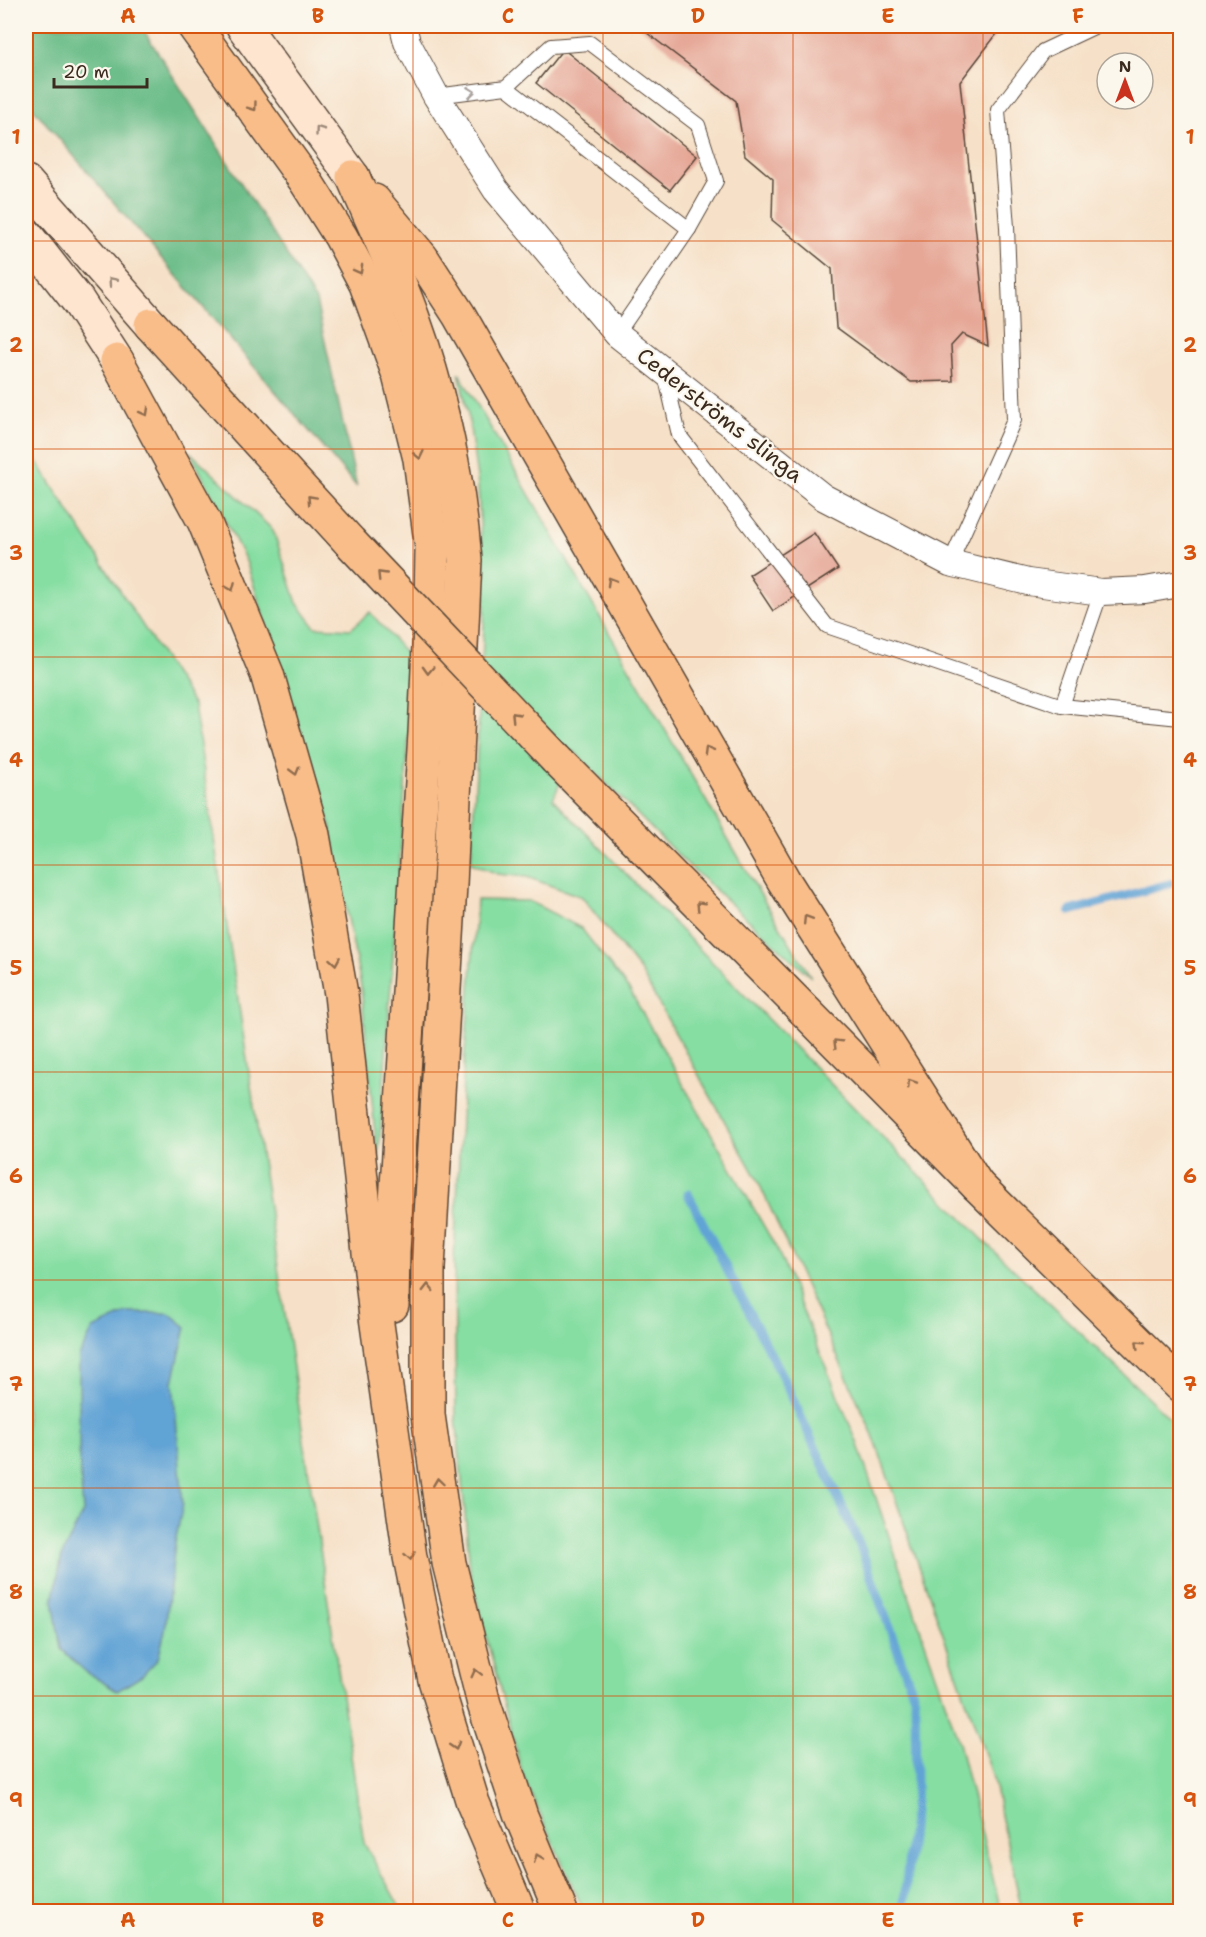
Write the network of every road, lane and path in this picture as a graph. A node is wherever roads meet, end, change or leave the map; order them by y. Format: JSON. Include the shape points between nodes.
{"nodes":[{"id":1,"x":194,"y":26,"type":"edge"},
{"id":2,"x":243,"y":26,"type":"edge"},
{"id":3,"x":403,"y":26,"type":"edge"},
{"id":4,"x":1096,"y":26,"type":"edge"},
{"id":5,"x":506,"y":87,"type":"junction"},
{"id":6,"x":436,"y":96,"type":"junction"},
{"id":7,"x":353,"y":177,"type":"junction"},
{"id":8,"x":26,"y":182,"type":"edge"},
{"id":9,"x":689,"y":229,"type":"junction"},
{"id":10,"x":26,"y":235,"type":"edge"},
{"id":11,"x":151,"y":325,"type":"joint"},
{"id":12,"x":617,"y":334,"type":"junction"},
{"id":13,"x":117,"y":361,"type":"joint"},
{"id":14,"x":664,"y":372,"type":"junction"},
{"id":15,"x":950,"y":563,"type":"junction"},
{"id":16,"x":1180,"y":584,"type":"edge"},
{"id":17,"x":1101,"y":592,"type":"junction"},
{"id":18,"x":1062,"y":706,"type":"junction"},
{"id":19,"x":1180,"y":718,"type":"edge"},
{"id":20,"x":977,"y":1185,"type":"junction"},
{"id":21,"x":1180,"y":1385,"type":"edge"},
{"id":22,"x":392,"y":1436,"type":"junction"},
{"id":23,"x":519,"y":1911,"type":"edge"},
{"id":24,"x":561,"y":1911,"type":"edge"}],
"edges":[{"from":1,"to":22,"type":"highway","one_way":true,"via":[[305,180],[366,284],[399,375],[428,508],[432,549],[426,733],[393,1251]]},
{"from":7,"to":2,"type":"main road","one_way":true},
{"from":3,"to":6,"type":"street","name":"Cederströms slinga","via":[[406,42]]},
{"from":4,"to":15,"type":"lane","via":[[1043,51],[998,110],[1014,420]]},
{"from":6,"to":5,"type":"lane","one_way":true},
{"from":5,"to":9,"type":"lane"},
{"from":5,"to":9,"type":"lane","via":[[551,46],[590,43],[698,125],[716,181]]},
{"from":6,"to":12,"type":"street","name":"Cederströms slinga","via":[[496,190]]},
{"from":20,"to":7,"type":"highway","one_way":true,"via":[[778,871],[459,315],[422,258]]},
{"from":24,"to":7,"type":"highway","one_way":true,"via":[[521,1816],[484,1704],[449,1563],[428,1415],[428,1268],[465,560],[453,460],[429,365]]},
{"from":11,"to":8,"type":"main road","one_way":true},
{"from":9,"to":12,"type":"lane"},
{"from":10,"to":13,"type":"main road"},
{"from":20,"to":11,"type":"highway","one_way":true,"bridge":true,"via":[[556,759]]},
{"from":12,"to":14,"type":"street","name":"Cederströms slinga"},
{"from":13,"to":22,"type":"highway","one_way":true,"via":[[204,521],[263,664],[313,835],[341,994]]},
{"from":14,"to":15,"type":"street","name":"Cederströms slinga","via":[[823,497]]},
{"from":14,"to":18,"type":"lane","via":[[679,435],[827,626]]},
{"from":15,"to":17,"type":"street","name":"Cederströms slinga","via":[[1028,582]]},
{"from":16,"to":17,"type":"street","name":"Cederströms slinga"},
{"from":17,"to":18,"type":"lane"},
{"from":18,"to":19,"type":"lane"},
{"from":21,"to":20,"type":"highway","one_way":true},
{"from":22,"to":23,"type":"highway","one_way":true,"via":[[410,1557],[435,1680],[473,1803]]}]}
